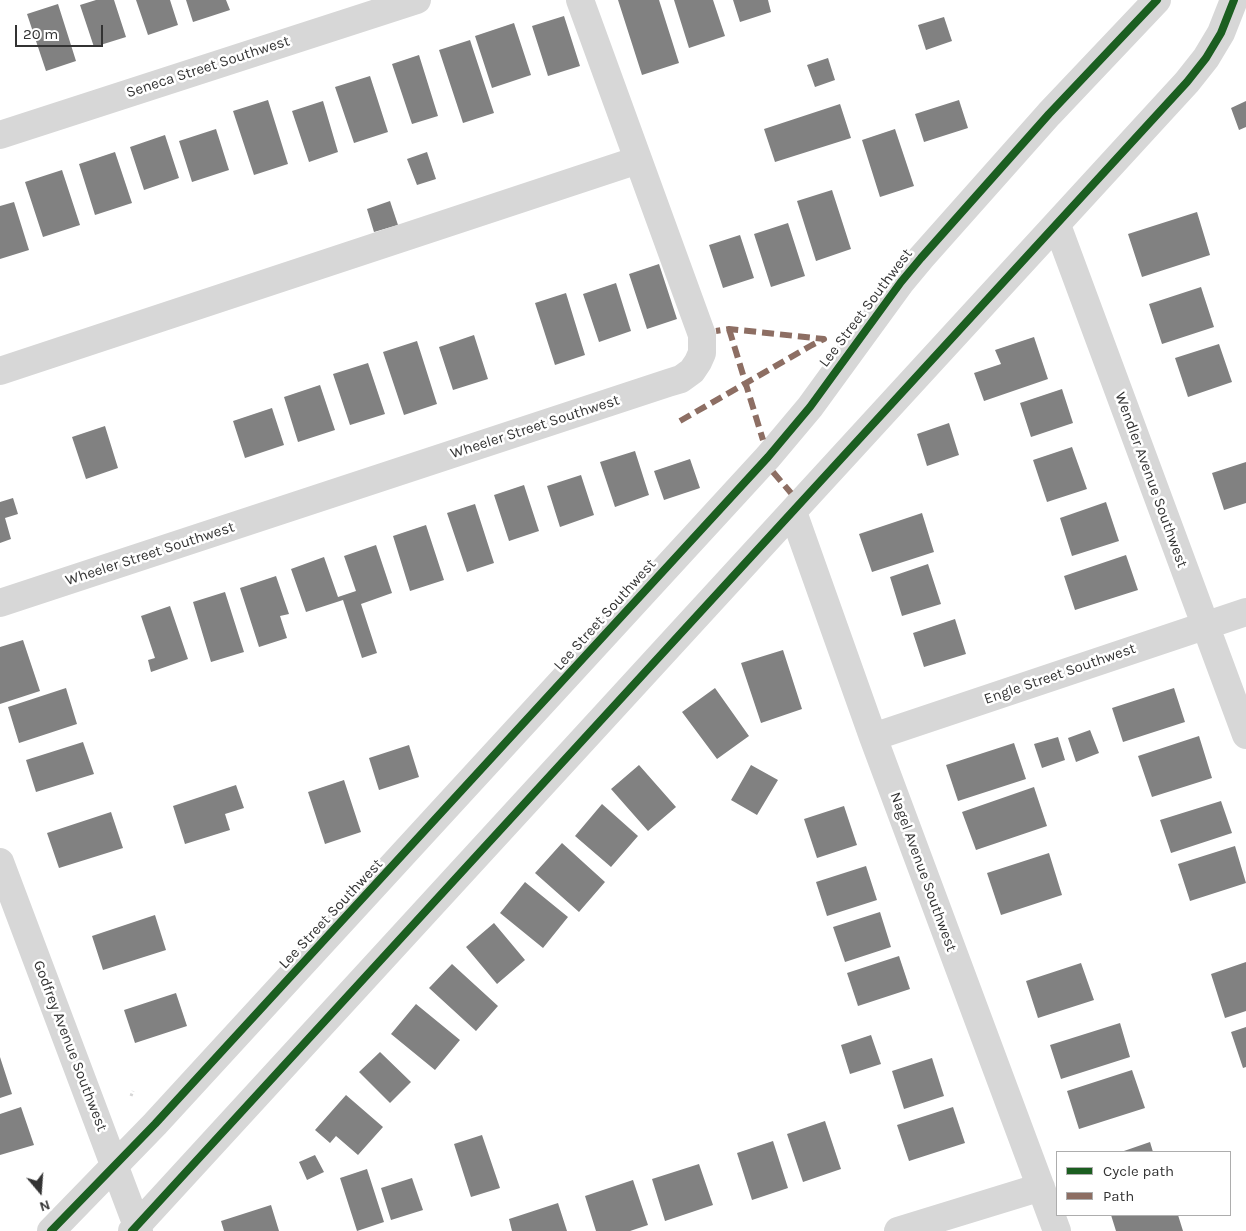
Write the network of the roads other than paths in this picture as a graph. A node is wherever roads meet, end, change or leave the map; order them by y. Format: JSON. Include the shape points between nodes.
{"nodes":[{"id":1,"x":416,"y":0,"type":"edge"},
{"id":2,"x":580,"y":0,"type":"edge"},
{"id":3,"x":1157,"y":0,"type":"edge"},
{"id":4,"x":1234,"y":0,"type":"edge"},
{"id":5,"x":0,"y":135,"type":"edge"},
{"id":6,"x":638,"y":160,"type":"junction"},
{"id":7,"x":1057,"y":225,"type":"junction"},
{"id":8,"x":0,"y":371,"type":"edge"},
{"id":9,"x":793,"y":512,"type":"junction"},
{"id":10,"x":0,"y":603,"type":"edge"},
{"id":11,"x":1246,"y":612,"type":"edge"},
{"id":12,"x":1205,"y":625,"type":"junction"},
{"id":13,"x":1246,"y":735,"type":"edge"},
{"id":14,"x":873,"y":737,"type":"junction"},
{"id":15,"x":0,"y":862,"type":"edge"},
{"id":16,"x":115,"y":1165,"type":"junction"},
{"id":17,"x":1041,"y":1187,"type":"junction"},
{"id":18,"x":136,"y":1229,"type":"edge"},
{"id":19,"x":51,"y":1231,"type":"edge"},
{"id":20,"x":898,"y":1231,"type":"edge"},
{"id":21,"x":1057,"y":1231,"type":"edge"}],
"edges":[{"from":1,"to":5,"type":"street","name":"Seneca Street Southwest"},
{"from":2,"to":6,"type":"street","name":"Wheeler Street Southwest"},
{"from":3,"to":16,"type":"street","name":"Lee Street Southwest","via":[[920,258],[810,407],[768,457]]},
{"from":4,"to":7,"type":"street","via":[[1221,33],[1206,58]]},
{"from":6,"to":8,"type":"street"},
{"from":6,"to":10,"type":"street","name":"Wheeler Street Southwest","via":[[702,335],[702,354],[692,371],[681,379]]},
{"from":7,"to":9,"type":"street"},
{"from":7,"to":12,"type":"street","name":"Wendler Avenue Southwest"},
{"from":9,"to":14,"type":"street","name":"Nagel Avenue Southwest"},
{"from":9,"to":18,"type":"street"},
{"from":11,"to":12,"type":"street","name":"Engle Street Southwest"},
{"from":12,"to":13,"type":"street","name":"Wendler Avenue Southwest"},
{"from":12,"to":14,"type":"street","name":"Engle Street Southwest"},
{"from":14,"to":17,"type":"street","name":"Nagel Avenue Southwest"},
{"from":15,"to":16,"type":"street","name":"Godfrey Avenue Southwest"},
{"from":16,"to":18,"type":"street","name":"Godfrey Avenue Southwest"},
{"from":16,"to":19,"type":"street","name":"Lee Street Southwest"},
{"from":17,"to":20,"type":"street"},
{"from":17,"to":21,"type":"street","name":"Nagel Avenue Southwest"}]}
